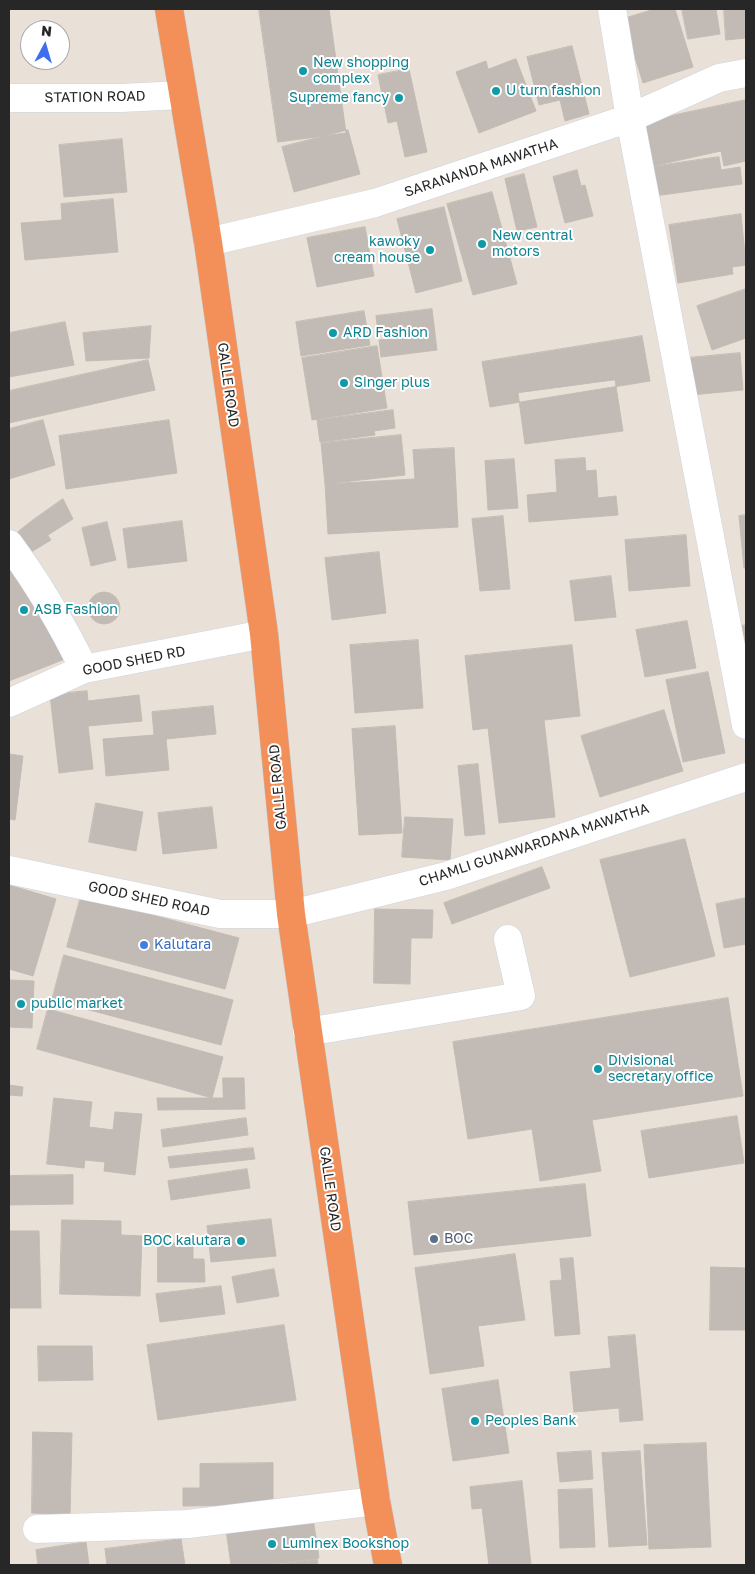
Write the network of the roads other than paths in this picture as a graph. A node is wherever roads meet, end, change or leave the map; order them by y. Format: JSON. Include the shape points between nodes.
{"nodes":[{"id":1,"x":169,"y":9,"type":"edge"},
{"id":2,"x":612,"y":9,"type":"edge"},
{"id":3,"x":746,"y":73,"type":"edge"},
{"id":4,"x":182,"y":95,"type":"junction"},
{"id":5,"x":9,"y":98,"type":"edge"},
{"id":6,"x":630,"y":118,"type":"junction"},
{"id":7,"x":208,"y":242,"type":"junction"},
{"id":8,"x":9,"y":544,"type":"edge"},
{"id":9,"x":264,"y":634,"type":"junction"},
{"id":10,"x":84,"y":669,"type":"junction"},
{"id":11,"x":9,"y":703,"type":"edge"},
{"id":12,"x":746,"y":725,"type":"edge"},
{"id":13,"x":746,"y":777,"type":"edge"},
{"id":14,"x":9,"y":870,"type":"edge"},
{"id":15,"x":291,"y":914,"type":"junction"},
{"id":16,"x":508,"y":939,"type":"dead end"},
{"id":17,"x":307,"y":1032,"type":"junction"},
{"id":18,"x":376,"y":1501,"type":"junction"},
{"id":19,"x":37,"y":1529,"type":"dead end"},
{"id":20,"x":388,"y":1565,"type":"edge"}],
"edges":[{"from":1,"to":4,"type":"highway","name":"GALLE ROAD"},
{"from":2,"to":6,"type":"street"},
{"from":3,"to":6,"type":"street","name":"SARANANDA MAWATHA","via":[[719,78]]},
{"from":4,"to":5,"type":"street","name":"STATION ROAD"},
{"from":4,"to":7,"type":"highway","name":"GALLE ROAD"},
{"from":6,"to":7,"type":"street","name":"SARANANDA MAWATHA","via":[[374,203]]},
{"from":6,"to":12,"type":"street"},
{"from":7,"to":9,"type":"highway","name":"GALLE ROAD"},
{"from":8,"to":10,"type":"street","via":[[61,622]]},
{"from":9,"to":10,"type":"street","name":"GOOD SHED RD"},
{"from":9,"to":15,"type":"highway","name":"GALLE ROAD"},
{"from":10,"to":11,"type":"street","name":"GOOD SHED RD"},
{"from":13,"to":15,"type":"street","name":"CHAMLI GUNAWARDANA MAWATHA","via":[[446,876]]},
{"from":14,"to":15,"type":"street","name":"GOOD SHED ROAD","via":[[220,914]]},
{"from":15,"to":17,"type":"highway","name":"GALLE ROAD"},
{"from":16,"to":17,"type":"street","via":[[521,996]]},
{"from":17,"to":18,"type":"highway","name":"GALLE ROAD"},
{"from":18,"to":19,"type":"street","via":[[188,1524]]},
{"from":18,"to":20,"type":"highway","name":"GALLE ROAD"}]}
